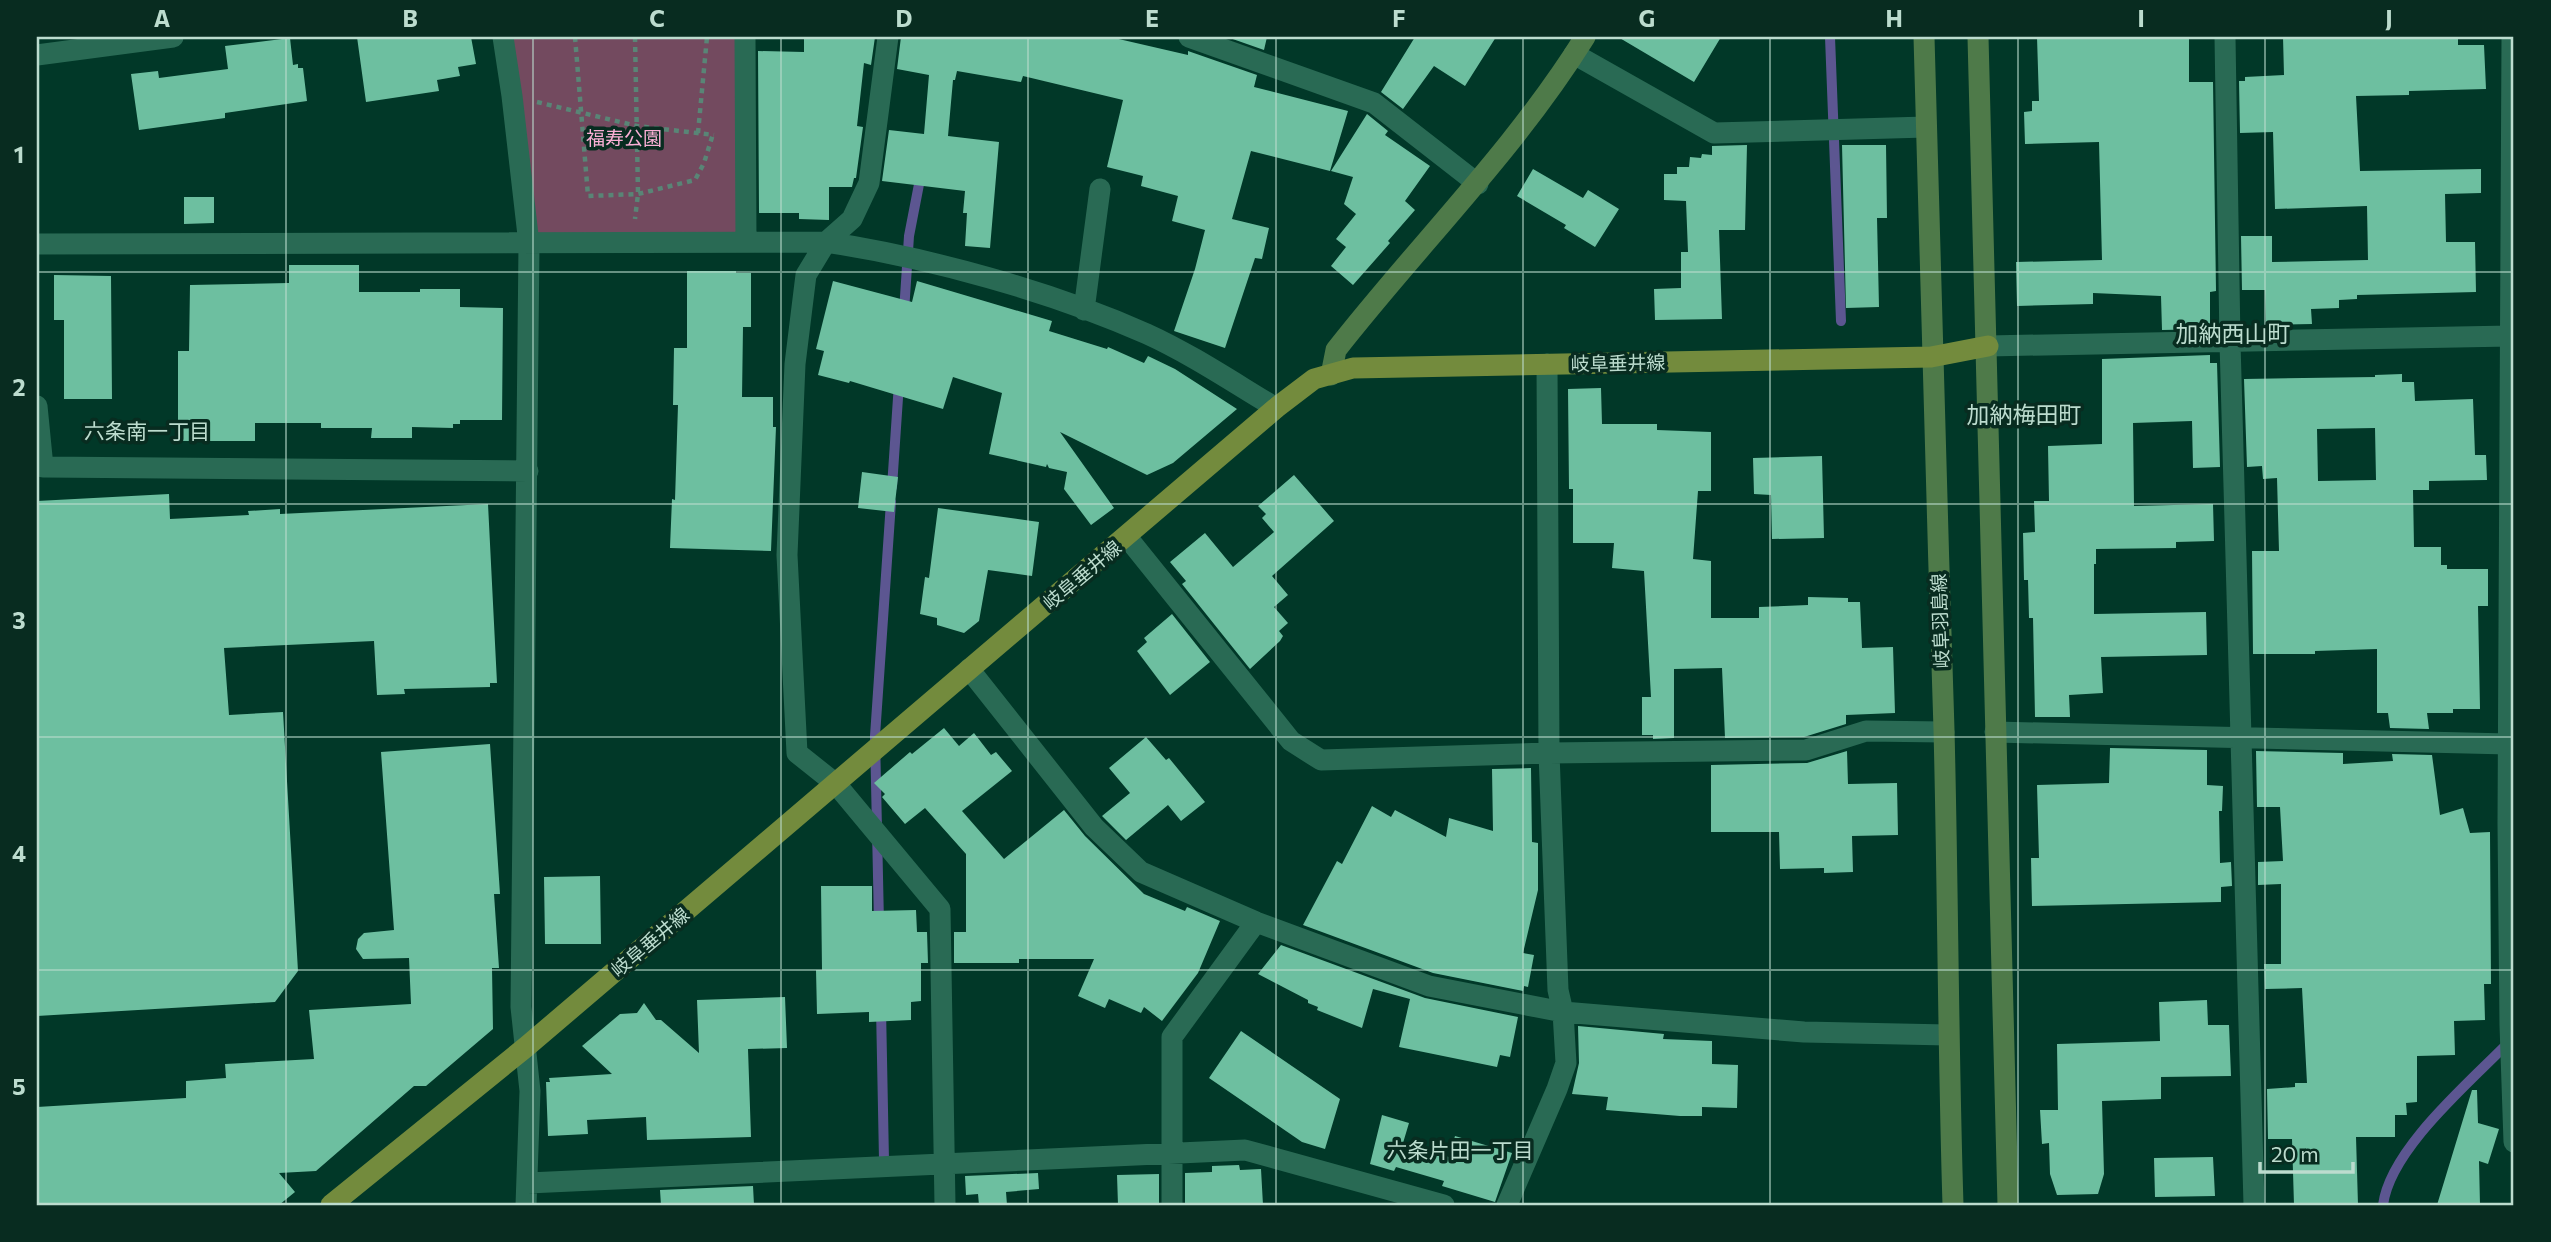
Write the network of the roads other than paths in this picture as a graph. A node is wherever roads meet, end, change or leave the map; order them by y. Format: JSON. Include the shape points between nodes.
{"nodes":[{"id":1,"x":173,"y":37,"type":"edge"},
{"id":2,"x":503,"y":37,"type":"edge"},
{"id":3,"x":745,"y":37,"type":"edge"},
{"id":4,"x":888,"y":37,"type":"edge"},
{"id":5,"x":1189,"y":37,"type":"edge"},
{"id":6,"x":1924,"y":37,"type":"edge"},
{"id":7,"x":1978,"y":37,"type":"edge"},
{"id":8,"x":2225,"y":37,"type":"edge"},
{"id":9,"x":2512,"y":37,"type":"edge"},
{"id":10,"x":1579,"y":45,"type":"edge"},
{"id":11,"x":37,"y":55,"type":"edge"},
{"id":12,"x":1926,"y":127,"type":"junction"},
{"id":13,"x":1478,"y":184,"type":"junction"},
{"id":14,"x":1100,"y":189,"type":"dead end"},
{"id":15,"x":746,"y":242,"type":"junction"},
{"id":16,"x":826,"y":242,"type":"junction"},
{"id":17,"x":37,"y":244,"type":"edge"},
{"id":18,"x":528,"y":244,"type":"junction"},
{"id":19,"x":1084,"y":310,"type":"junction"},
{"id":20,"x":2510,"y":336,"type":"junction"},
{"id":21,"x":2230,"y":342,"type":"junction"},
{"id":22,"x":1988,"y":346,"type":"junction"},
{"id":23,"x":1931,"y":356,"type":"junction"},
{"id":24,"x":1548,"y":364,"type":"junction"},
{"id":25,"x":1331,"y":375,"type":"junction"},
{"id":26,"x":37,"y":406,"type":"edge"},
{"id":27,"x":1276,"y":408,"type":"junction"},
{"id":28,"x":528,"y":471,"type":"junction"},
{"id":29,"x":1127,"y":537,"type":"junction"},
{"id":30,"x":969,"y":669,"type":"junction"},
{"id":31,"x":1944,"y":732,"type":"junction"},
{"id":32,"x":1995,"y":732,"type":"junction"},
{"id":33,"x":2241,"y":737,"type":"junction"},
{"id":34,"x":2509,"y":744,"type":"junction"},
{"id":35,"x":1549,"y":753,"type":"junction"},
{"id":36,"x":836,"y":784,"type":"junction"},
{"id":37,"x":2511,"y":824,"type":"edge"},
{"id":38,"x":1256,"y":922,"type":"junction"},
{"id":39,"x":1563,"y":1012,"type":"junction"},
{"id":40,"x":1948,"y":1035,"type":"junction"},
{"id":41,"x":526,"y":1047,"type":"junction"},
{"id":42,"x":2514,"y":1142,"type":"edge"},
{"id":43,"x":1171,"y":1153,"type":"junction"},
{"id":44,"x":945,"y":1163,"type":"junction"},
{"id":45,"x":528,"y":1183,"type":"junction"},
{"id":46,"x":331,"y":1205,"type":"edge"},
{"id":47,"x":526,"y":1205,"type":"edge"},
{"id":48,"x":945,"y":1205,"type":"edge"},
{"id":49,"x":1172,"y":1205,"type":"edge"},
{"id":50,"x":1444,"y":1205,"type":"edge"},
{"id":51,"x":1507,"y":1205,"type":"edge"},
{"id":52,"x":1954,"y":1205,"type":"edge"},
{"id":53,"x":2008,"y":1205,"type":"edge"},
{"id":54,"x":2254,"y":1205,"type":"edge"}],
"edges":[{"from":1,"to":11,"type":"street"},
{"from":2,"to":18,"type":"street"},
{"from":3,"to":15,"type":"street"},
{"from":4,"to":16,"type":"street","via":[[869,183],[852,219]]},
{"from":5,"to":13,"type":"street","via":[[1374,103]]},
{"from":6,"to":12,"type":"main road","name":"岐阜羽島線"},
{"from":7,"to":22,"type":"main road"},
{"from":8,"to":21,"type":"street"},
{"from":9,"to":20,"type":"street"},
{"from":10,"to":12,"type":"street","via":[[1714,133]]},
{"from":10,"to":13,"type":"main road"},
{"from":12,"to":23,"type":"main road","name":"岐阜羽島線"},
{"from":13,"to":25,"type":"main road","via":[[1336,350]]},
{"from":14,"to":19,"type":"street"},
{"from":15,"to":16,"type":"street"},
{"from":15,"to":18,"type":"street"},
{"from":16,"to":19,"type":"street","via":[[874,249],[1011,285]]},
{"from":16,"to":36,"type":"street","via":[[806,275],[795,364],[787,555],[797,753]]},
{"from":17,"to":18,"type":"street"},
{"from":18,"to":28,"type":"street"},
{"from":19,"to":27,"type":"street","via":[[1148,335]]},
{"from":20,"to":21,"type":"street"},
{"from":20,"to":34,"type":"street"},
{"from":21,"to":22,"type":"street"},
{"from":21,"to":33,"type":"street"},
{"from":22,"to":23,"type":"main road","name":"岐阜垂井線"},
{"from":22,"to":32,"type":"main road"},
{"from":23,"to":24,"type":"main road","name":"岐阜垂井線"},
{"from":23,"to":31,"type":"main road","name":"岐阜羽島線"},
{"from":24,"to":25,"type":"main road","name":"岐阜垂井線","via":[[1353,368]]},
{"from":24,"to":35,"type":"street"},
{"from":25,"to":27,"type":"main road","name":"岐阜垂井線","via":[[1314,379]]},
{"from":26,"to":28,"type":"street","via":[[43,467]]},
{"from":27,"to":29,"type":"main road","name":"岐阜垂井線"},
{"from":28,"to":41,"type":"street","via":[[521,1007]]},
{"from":29,"to":30,"type":"main road","name":"岐阜垂井線"},
{"from":29,"to":35,"type":"street","via":[[1291,741],[1321,760]]},
{"from":30,"to":36,"type":"main road","name":"岐阜垂井線"},
{"from":30,"to":38,"type":"street","via":[[1094,827],[1141,872]]},
{"from":31,"to":35,"type":"street","via":[[1866,731],[1806,750]]},
{"from":31,"to":40,"type":"main road","name":"岐阜羽島線"},
{"from":32,"to":33,"type":"street"},
{"from":32,"to":53,"type":"main road"},
{"from":33,"to":34,"type":"street"},
{"from":33,"to":54,"type":"street"},
{"from":34,"to":37,"type":"street"},
{"from":35,"to":39,"type":"street","via":[[1558,990]]},
{"from":36,"to":41,"type":"main road","name":"岐阜垂井線"},
{"from":36,"to":44,"type":"street","via":[[940,909]]},
{"from":37,"to":42,"type":"street"},
{"from":38,"to":39,"type":"street","via":[[1429,986]]},
{"from":38,"to":43,"type":"street","via":[[1171,1037]]},
{"from":39,"to":40,"type":"street","via":[[1804,1032]]},
{"from":39,"to":51,"type":"street","via":[[1566,1063]]},
{"from":40,"to":52,"type":"main road","name":"岐阜羽島線"},
{"from":41,"to":45,"type":"street"},
{"from":41,"to":46,"type":"main road","name":"岐阜垂井線"},
{"from":43,"to":44,"type":"street"},
{"from":43,"to":49,"type":"street"},
{"from":43,"to":50,"type":"street","via":[[1245,1150]]},
{"from":44,"to":45,"type":"street"},
{"from":44,"to":48,"type":"street"},
{"from":45,"to":47,"type":"street"}]}
